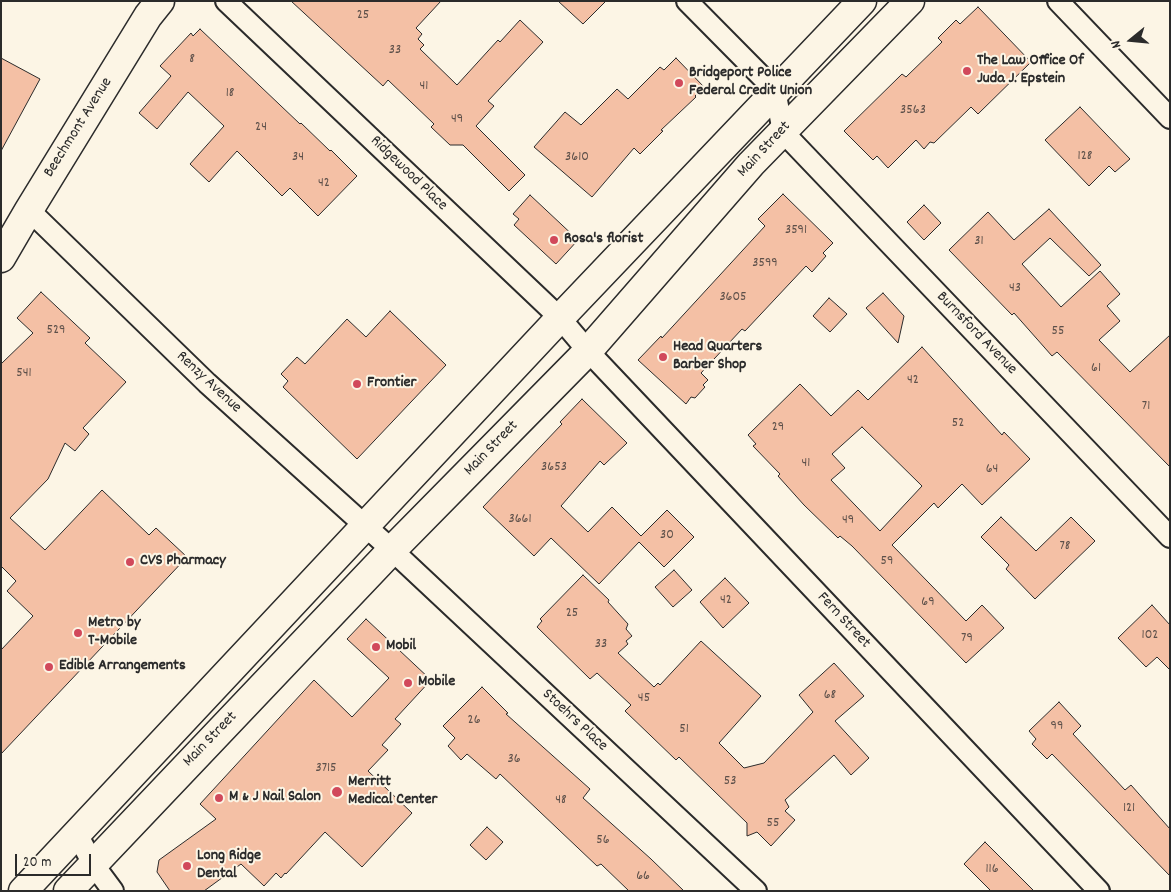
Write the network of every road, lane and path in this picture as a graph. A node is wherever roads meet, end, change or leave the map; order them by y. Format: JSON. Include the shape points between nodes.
{"nodes":[{"id":1,"x":226,"y":1,"type":"edge"},
{"id":2,"x":687,"y":1,"type":"edge"},
{"id":3,"x":862,"y":1,"type":"edge"},
{"id":4,"x":910,"y":1,"type":"edge"},
{"id":5,"x":1058,"y":1,"type":"edge"},
{"id":6,"x":150,"y":6,"type":"edge"},
{"id":7,"x":776,"y":90,"type":"junction"},
{"id":8,"x":1170,"y":118,"type":"edge"},
{"id":9,"x":783,"y":132,"type":"junction"},
{"id":10,"x":29,"y":210,"type":"junction"},
{"id":11,"x":1,"y":258,"type":"edge"},
{"id":12,"x":560,"y":318,"type":"junction"},
{"id":13,"x":588,"y":351,"type":"junction"},
{"id":14,"x":366,"y":526,"type":"junction"},
{"id":15,"x":1170,"y":537,"type":"edge"},
{"id":16,"x":392,"y":550,"type":"junction"},
{"id":17,"x":77,"y":834,"type":"junction"},
{"id":18,"x":93,"y":864,"type":"junction"},
{"id":19,"x":23,"y":891,"type":"edge"},
{"id":20,"x":68,"y":891,"type":"edge"},
{"id":21,"x":112,"y":891,"type":"edge"},
{"id":22,"x":756,"y":891,"type":"edge"},
{"id":23,"x":1099,"y":891,"type":"edge"}],
"edges":[{"from":1,"to":12,"type":"street","name":"Ridgewood Place"},
{"from":2,"to":7,"type":"street"},
{"from":3,"to":7,"type":"main road","name":"Main Street"},
{"from":4,"to":9,"type":"main road","name":"Main Street"},
{"from":5,"to":8,"type":"street"},
{"from":6,"to":10,"type":"main road","name":"Beechmont Avenue"},
{"from":7,"to":9,"type":"street"},
{"from":7,"to":12,"type":"main road","name":"Main Street"},
{"from":9,"to":13,"type":"main road","name":"Main Street","via":[[751,164]]},
{"from":9,"to":15,"type":"street","name":"Burnsford Avenue"},
{"from":10,"to":11,"type":"main road","name":"Beechmont Avenue"},
{"from":10,"to":14,"type":"street","name":"Renzy Avenue","via":[[207,383]]},
{"from":12,"to":13,"type":"street","name":"Ridgewood Place"},
{"from":12,"to":14,"type":"main road","name":"Main Street"},
{"from":13,"to":16,"type":"main road","name":"Main Street"},
{"from":13,"to":23,"type":"street","name":"Fern Street"},
{"from":14,"to":16,"type":"street","name":"Renzy Avenue"},
{"from":14,"to":17,"type":"main road","name":"Main Street"},
{"from":16,"to":18,"type":"main road","name":"Main Street"},
{"from":16,"to":22,"type":"street","name":"Stoehrs Place"},
{"from":17,"to":18,"type":"street"},
{"from":17,"to":19,"type":"main road","name":"Main Street"},
{"from":18,"to":20,"type":"main road","name":"Main Street"},
{"from":18,"to":21,"type":"street"}]}
